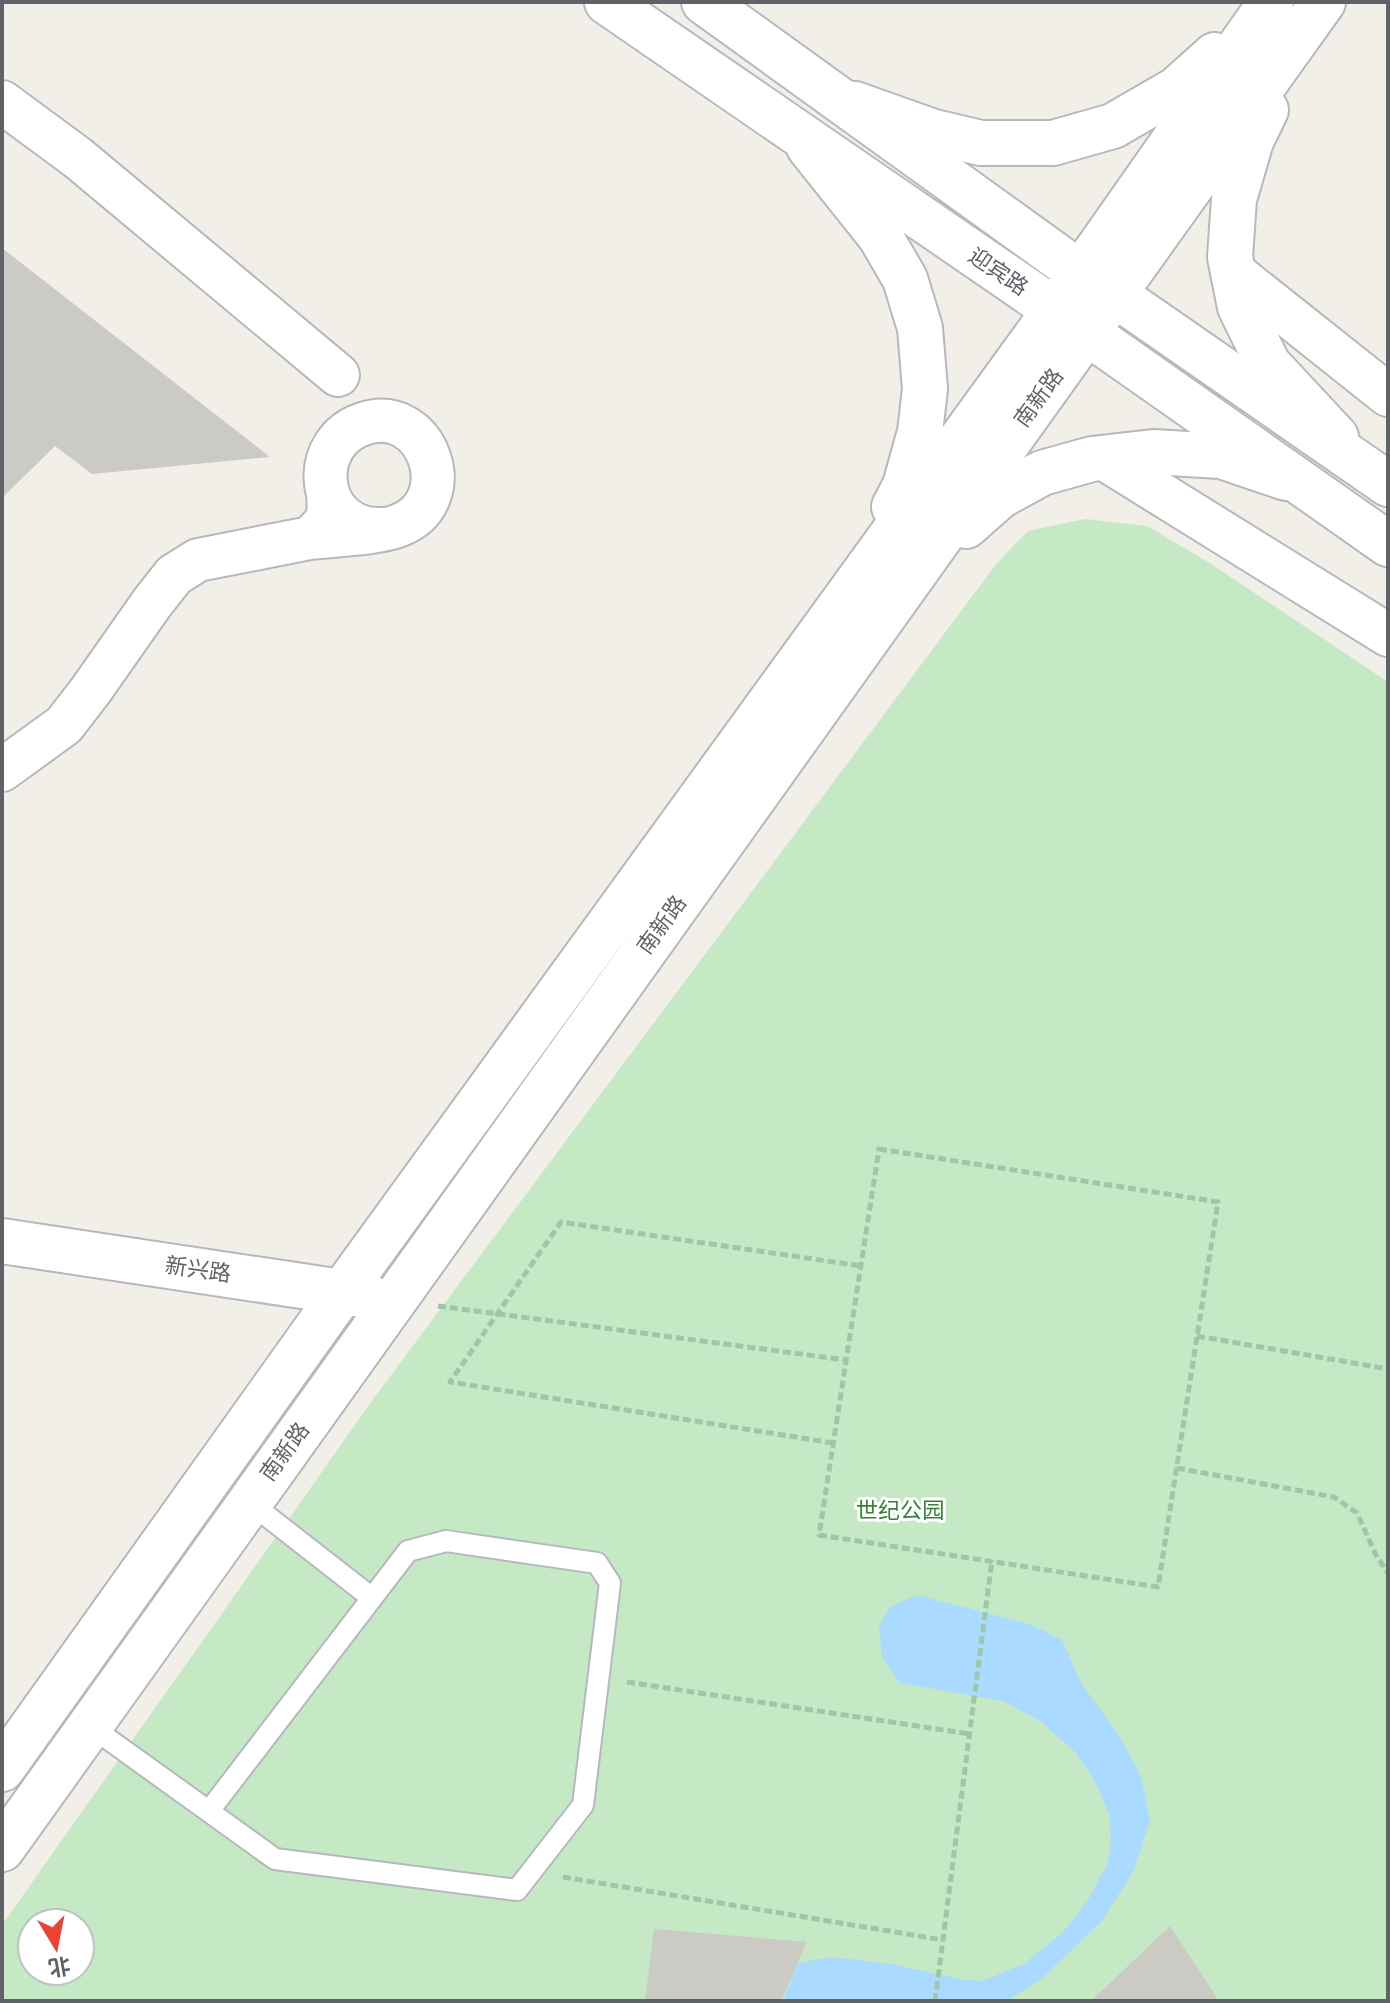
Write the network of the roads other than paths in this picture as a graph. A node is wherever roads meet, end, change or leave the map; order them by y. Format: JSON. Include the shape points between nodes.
{"nodes":[{"id":1,"x":607,"y":2,"type":"edge"},
{"id":2,"x":704,"y":2,"type":"edge"},
{"id":3,"x":1292,"y":9,"type":"edge"},
{"id":4,"x":840,"y":99,"type":"junction"},
{"id":5,"x":2,"y":102,"type":"edge"},
{"id":6,"x":800,"y":136,"type":"junction"},
{"id":7,"x":1232,"y":271,"type":"junction"},
{"id":8,"x":1097,"y":284,"type":"junction"},
{"id":9,"x":1070,"y":322,"type":"junction"},
{"id":10,"x":338,"y":375,"type":"junction"},
{"id":11,"x":1388,"y":395,"type":"edge"},
{"id":12,"x":413,"y":433,"type":"junction"},
{"id":13,"x":341,"y":436,"type":"junction"},
{"id":14,"x":1103,"y":458,"type":"junction"},
{"id":15,"x":1376,"y":476,"type":"edge"},
{"id":16,"x":1301,"y":483,"type":"junction"},
{"id":17,"x":328,"y":494,"type":"junction"},
{"id":18,"x":384,"y":529,"type":"junction"},
{"id":19,"x":310,"y":538,"type":"junction"},
{"id":20,"x":1388,"y":544,"type":"edge"},
{"id":21,"x":859,"y":614,"type":"junction"},
{"id":22,"x":1388,"y":635,"type":"edge"},
{"id":23,"x":2,"y":770,"type":"edge"},
{"id":24,"x":2,"y":1241,"type":"edge"},
{"id":25,"x":343,"y":1291,"type":"junction"},
{"id":26,"x":394,"y":1300,"type":"junction"},
{"id":27,"x":249,"y":1502,"type":"junction"},
{"id":28,"x":372,"y":1598,"type":"junction"},
{"id":29,"x":90,"y":1726,"type":"junction"},
{"id":30,"x":2,"y":1769,"type":"edge"},
{"id":31,"x":209,"y":1811,"type":"junction"},
{"id":32,"x":2,"y":1849,"type":"edge"}],
"edges":[{"from":1,"to":6,"type":"street","name":"迎宾路"},
{"from":2,"to":4,"type":"street"},
{"from":3,"to":4,"type":"street","via":[[1177,89],[1113,126],[1053,143],[981,143]]},
{"from":3,"to":7,"type":"street","via":[[1234,199]]},
{"from":3,"to":8,"type":"street","name":"南新路"},
{"from":4,"to":8,"type":"street"},
{"from":5,"to":10,"type":"street","via":[[78,158]]},
{"from":6,"to":9,"type":"street","name":"迎宾路"},
{"from":6,"to":21,"type":"street","via":[[880,236],[905,279],[920,328],[925,389],[920,432]]},
{"from":7,"to":11,"type":"street"},
{"from":7,"to":15,"type":"street","via":[[1240,307],[1268,364]]},
{"from":8,"to":9,"type":"street","name":"南新路"},
{"from":8,"to":15,"type":"street"},
{"from":9,"to":16,"type":"street","name":"迎宾路"},
{"from":9,"to":21,"type":"street","name":"南新路"},
{"from":10,"to":12,"type":"street"},
{"from":10,"to":13,"type":"street","via":[[346,409]]},
{"from":12,"to":13,"type":"street","via":[[384,421],[368,422]]},
{"from":12,"to":18,"type":"street","via":[[431,458],[431,490],[414,517]]},
{"from":13,"to":17,"type":"street","via":[[326,462]]},
{"from":14,"to":16,"type":"street","via":[[1153,452],[1221,456]]},
{"from":14,"to":21,"type":"street","via":[[1042,473],[1000,496]]},
{"from":14,"to":22,"type":"street"},
{"from":16,"to":20,"type":"street","name":"迎宾路"},
{"from":17,"to":18,"type":"street","via":[[351,521]]},
{"from":17,"to":19,"type":"street","via":[[327,522]]},
{"from":18,"to":19,"type":"street"},
{"from":19,"to":23,"type":"street","via":[[198,560],[174,575],[64,725]]},
{"from":21,"to":25,"type":"street","name":"南新路"},
{"from":21,"to":26,"type":"street","name":"南新路"},
{"from":24,"to":25,"type":"street","name":"新兴路"},
{"from":25,"to":26,"type":"street","name":"新兴路"},
{"from":25,"to":30,"type":"street","name":"南新路"},
{"from":26,"to":27,"type":"street","name":"南新路"},
{"from":27,"to":28,"type":"lane"},
{"from":27,"to":29,"type":"street","name":"南新路"},
{"from":28,"to":31,"type":"lane"},
{"from":28,"to":31,"type":"lane","via":[[408,1551],[446,1541],[597,1563],[610,1583],[583,1805],[517,1890],[275,1859]]},
{"from":29,"to":31,"type":"lane"},
{"from":29,"to":32,"type":"street","name":"南新路"}]}
